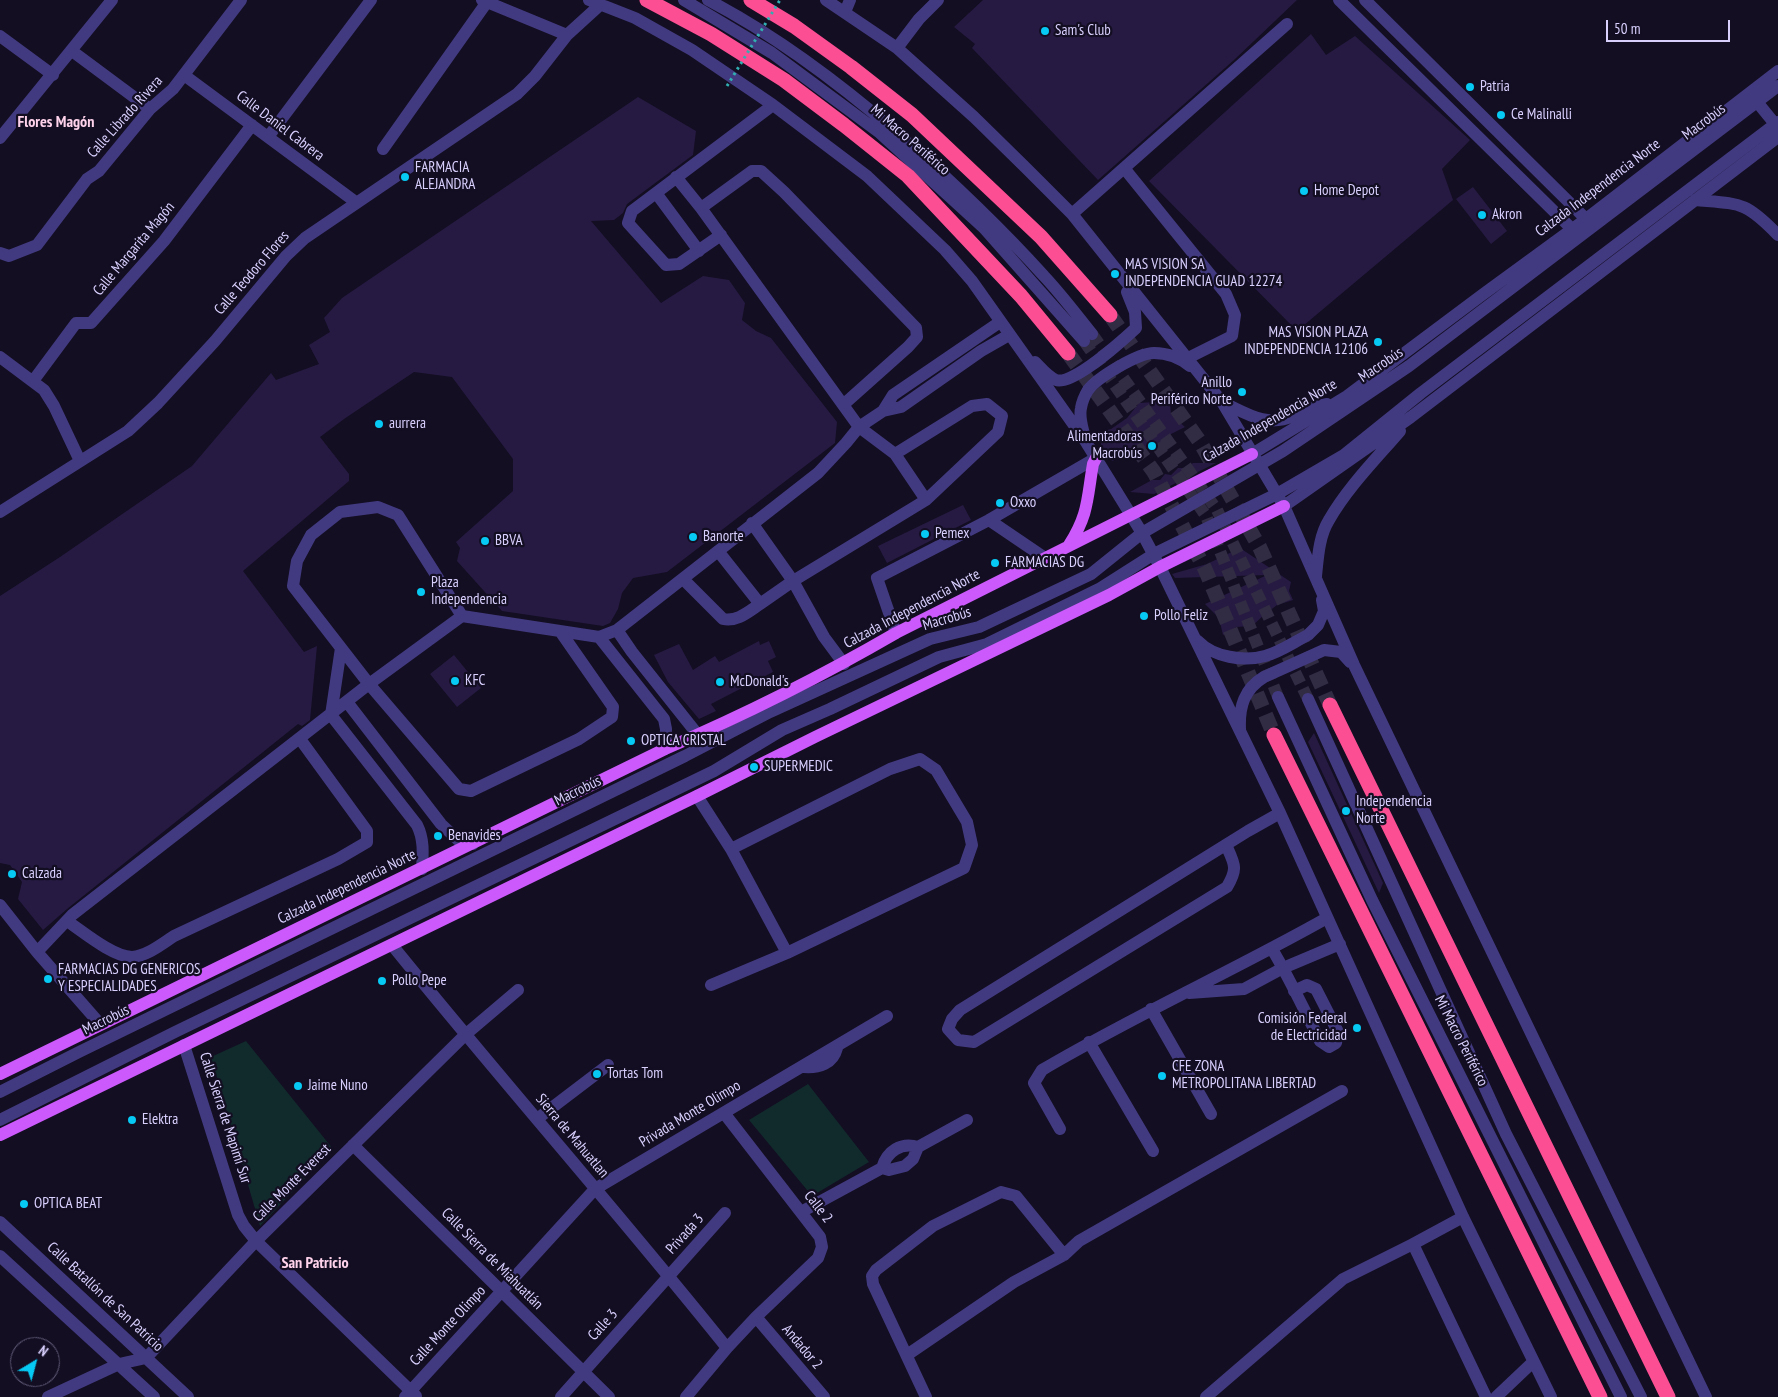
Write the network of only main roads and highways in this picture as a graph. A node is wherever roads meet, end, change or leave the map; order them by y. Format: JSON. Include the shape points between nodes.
{"nodes":[{"id":1,"x":647,"y":0,"type":"edge"},
{"id":2,"x":751,"y":0,"type":"edge"},
{"id":3,"x":1110,"y":315,"type":"tunnel mouth"},
{"id":4,"x":1068,"y":353,"type":"tunnel mouth"},
{"id":5,"x":1252,"y":454,"type":"road end"},
{"id":6,"x":1096,"y":458,"type":"road end"},
{"id":7,"x":1284,"y":506,"type":"road end"},
{"id":8,"x":1068,"y":547,"type":"junction"},
{"id":9,"x":1330,"y":704,"type":"tunnel mouth"},
{"id":10,"x":1274,"y":736,"type":"tunnel mouth"},
{"id":11,"x":0,"y":1074,"type":"edge"},
{"id":12,"x":0,"y":1135,"type":"edge"},
{"id":13,"x":1600,"y":1397,"type":"edge"},
{"id":14,"x":1668,"y":1397,"type":"edge"}],
"edges":[{"from":1,"to":4,"type":"highway","via":[[711,34],[784,80],[908,176],[1021,296]]},
{"from":2,"to":3,"type":"highway","via":[[801,31],[912,115],[1041,237]]},
{"from":5,"to":8,"type":"main road","name":"Calzada Independencia Norte"},
{"from":6,"to":8,"type":"main road","via":[[1086,513]]},
{"from":7,"to":12,"type":"main road","via":[[1109,595]]},
{"from":8,"to":11,"type":"main road","name":"Calzada Independencia Norte","via":[[896,633],[844,664]]},
{"from":9,"to":14,"type":"highway"},
{"from":10,"to":13,"type":"highway"}]}
